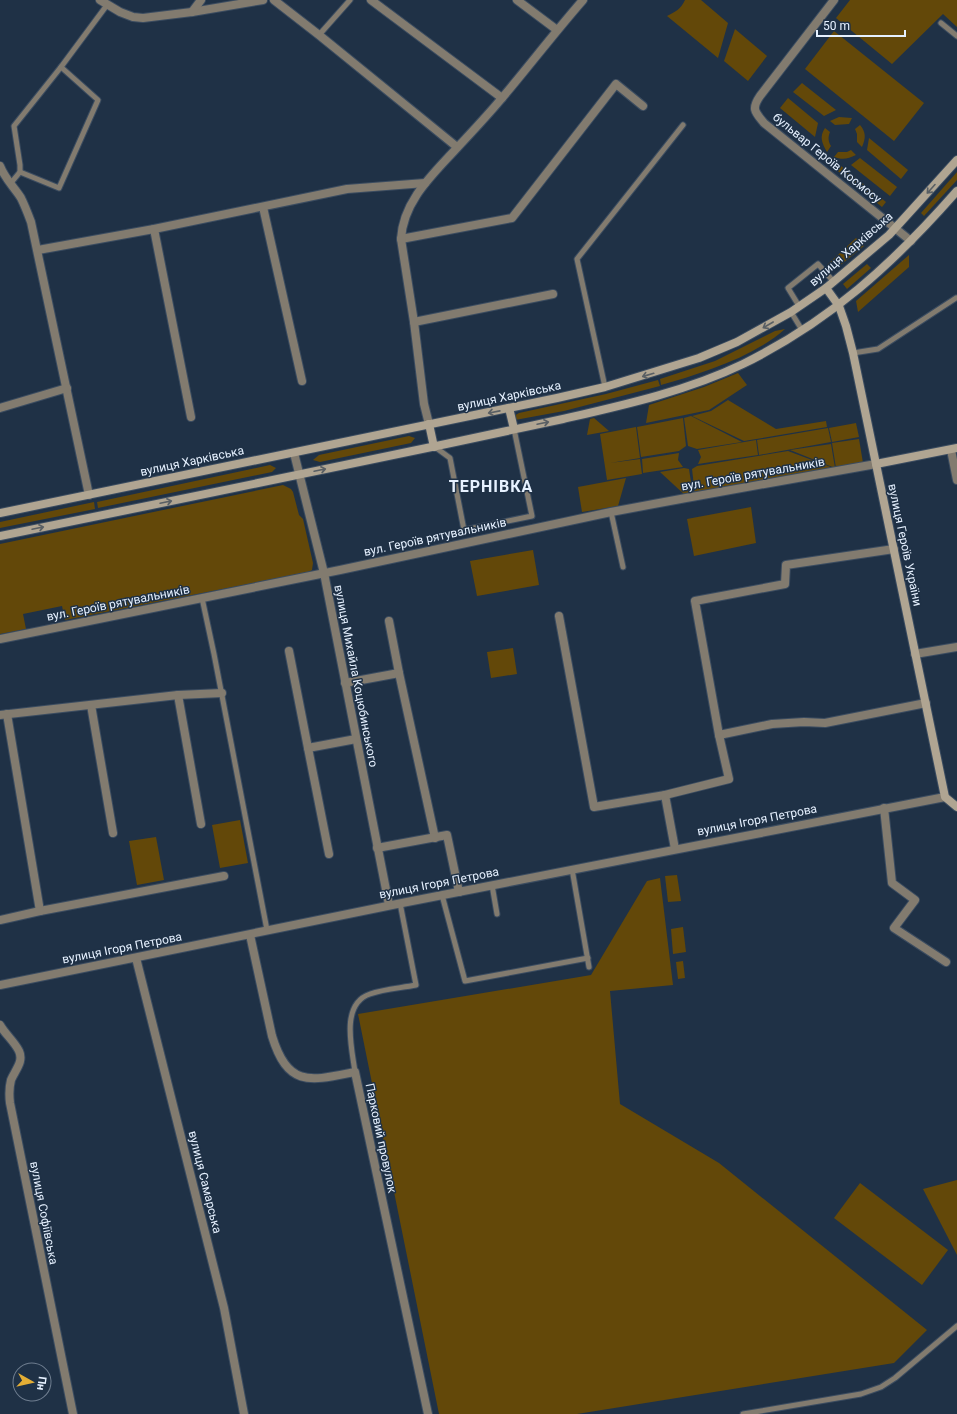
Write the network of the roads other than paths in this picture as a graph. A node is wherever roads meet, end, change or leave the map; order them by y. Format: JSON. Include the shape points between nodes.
{"nodes":[{"id":1,"x":201,"y":0,"type":"edge"},
{"id":2,"x":263,"y":0,"type":"edge"},
{"id":3,"x":274,"y":0,"type":"edge"},
{"id":4,"x":350,"y":0,"type":"edge"},
{"id":5,"x":371,"y":0,"type":"edge"},
{"id":6,"x":517,"y":0,"type":"edge"},
{"id":7,"x":583,"y":0,"type":"edge"},
{"id":8,"x":834,"y":0,"type":"edge"},
{"id":9,"x":103,"y":2,"type":"edge"},
{"id":10,"x":192,"y":12,"type":"junction"},
{"id":11,"x":941,"y":23,"type":"dead end"},
{"id":12,"x":557,"y":30,"type":"junction"},
{"id":13,"x":319,"y":35,"type":"junction"},
{"id":14,"x":957,"y":36,"type":"edge"},
{"id":15,"x":61,"y":67,"type":"junction"},
{"id":16,"x":502,"y":98,"type":"junction"},
{"id":17,"x":643,"y":106,"type":"dead end"},
{"id":18,"x":683,"y":125,"type":"dead end"},
{"id":19,"x":458,"y":147,"type":"junction"},
{"id":20,"x":957,"y":160,"type":"edge"},
{"id":21,"x":0,"y":166,"type":"edge"},
{"id":22,"x":20,"y":172,"type":"junction"},
{"id":23,"x":425,"y":183,"type":"junction"},
{"id":24,"x":10,"y":184,"type":"junction"},
{"id":25,"x":957,"y":191,"type":"edge"},
{"id":26,"x":263,"y":207,"type":"junction"},
{"id":27,"x":154,"y":229,"type":"junction"},
{"id":28,"x":895,"y":229,"type":"junction"},
{"id":29,"x":400,"y":239,"type":"junction"},
{"id":30,"x":911,"y":241,"type":"junction"},
{"id":31,"x":38,"y":250,"type":"junction"},
{"id":32,"x":834,"y":282,"type":"junction"},
{"id":33,"x":826,"y":288,"type":"junction"},
{"id":34,"x":553,"y":294,"type":"dead end"},
{"id":35,"x":956,"y":298,"type":"edge"},
{"id":36,"x":799,"y":306,"type":"junction"},
{"id":37,"x":839,"y":306,"type":"junction"},
{"id":38,"x":791,"y":312,"type":"junction"},
{"id":39,"x":414,"y":322,"type":"junction"},
{"id":40,"x":802,"y":330,"type":"junction"},
{"id":41,"x":853,"y":353,"type":"junction"},
{"id":42,"x":302,"y":381,"type":"dead end"},
{"id":43,"x":605,"y":387,"type":"junction"},
{"id":44,"x":67,"y":388,"type":"junction"},
{"id":45,"x":0,"y":408,"type":"edge"},
{"id":46,"x":509,"y":408,"type":"junction"},
{"id":47,"x":192,"y":418,"type":"dead end"},
{"id":48,"x":429,"y":424,"type":"junction"},
{"id":49,"x":514,"y":429,"type":"junction"},
{"id":50,"x":434,"y":446,"type":"junction"},
{"id":51,"x":954,"y":449,"type":"edge"},
{"id":52,"x":294,"y":453,"type":"junction"},
{"id":53,"x":876,"y":464,"type":"junction"},
{"id":54,"x":300,"y":475,"type":"junction"},
{"id":55,"x":957,"y":480,"type":"edge"},
{"id":56,"x":89,"y":495,"type":"junction"},
{"id":57,"x":611,"y":512,"type":"junction"},
{"id":58,"x":0,"y":513,"type":"edge"},
{"id":59,"x":0,"y":536,"type":"edge"},
{"id":60,"x":894,"y":549,"type":"junction"},
{"id":61,"x":623,"y":567,"type":"dead end"},
{"id":62,"x":324,"y":573,"type":"junction"},
{"id":63,"x":202,"y":598,"type":"junction"},
{"id":64,"x":559,"y":616,"type":"dead end"},
{"id":65,"x":389,"y":620,"type":"dead end"},
{"id":66,"x":0,"y":639,"type":"edge"},
{"id":67,"x":957,"y":647,"type":"edge"},
{"id":68,"x":289,"y":651,"type":"dead end"},
{"id":69,"x":915,"y":654,"type":"junction"},
{"id":70,"x":399,"y":673,"type":"junction"},
{"id":71,"x":345,"y":683,"type":"junction"},
{"id":72,"x":222,"y":692,"type":"junction"},
{"id":73,"x":178,"y":695,"type":"junction"},
{"id":74,"x":926,"y":703,"type":"junction"},
{"id":75,"x":91,"y":705,"type":"junction"},
{"id":76,"x":3,"y":715,"type":"edge"},
{"id":77,"x":720,"y":735,"type":"junction"},
{"id":78,"x":356,"y":739,"type":"junction"},
{"id":79,"x":308,"y":748,"type":"junction"},
{"id":80,"x":665,"y":795,"type":"junction"},
{"id":81,"x":945,"y":797,"type":"junction"},
{"id":82,"x":957,"y":806,"type":"edge"},
{"id":83,"x":884,"y":808,"type":"junction"},
{"id":84,"x":201,"y":824,"type":"dead end"},
{"id":85,"x":113,"y":833,"type":"dead end"},
{"id":86,"x":434,"y":838,"type":"junction"},
{"id":87,"x":378,"y":848,"type":"junction"},
{"id":88,"x":675,"y":849,"type":"junction"},
{"id":89,"x":329,"y":854,"type":"dead end"},
{"id":90,"x":572,"y":869,"type":"junction"},
{"id":91,"x":224,"y":876,"type":"dead end"},
{"id":92,"x":492,"y":885,"type":"junction"},
{"id":93,"x":459,"y":892,"type":"junction"},
{"id":94,"x":442,"y":895,"type":"junction"},
{"id":95,"x":400,"y":903,"type":"junction"},
{"id":96,"x":389,"y":905,"type":"junction"},
{"id":97,"x":40,"y":911,"type":"junction"},
{"id":98,"x":497,"y":914,"type":"dead end"},
{"id":99,"x":0,"y":920,"type":"edge"},
{"id":100,"x":267,"y":930,"type":"junction"},
{"id":101,"x":250,"y":935,"type":"junction"},
{"id":102,"x":136,"y":958,"type":"junction"},
{"id":103,"x":588,"y":958,"type":"junction"},
{"id":104,"x":946,"y":962,"type":"dead end"},
{"id":105,"x":589,"y":966,"type":"dead end"},
{"id":106,"x":0,"y":985,"type":"edge"},
{"id":107,"x":0,"y":1025,"type":"edge"},
{"id":108,"x":355,"y":1072,"type":"junction"},
{"id":109,"x":957,"y":1326,"type":"edge"},
{"id":110,"x":73,"y":1414,"type":"edge"},
{"id":111,"x":244,"y":1414,"type":"edge"},
{"id":112,"x":428,"y":1414,"type":"edge"},
{"id":113,"x":743,"y":1414,"type":"edge"}],
"edges":[{"from":1,"to":10,"type":"street"},
{"from":2,"to":10,"type":"street"},
{"from":3,"to":13,"type":"street"},
{"from":4,"to":13,"type":"lane"},
{"from":5,"to":16,"type":"street"},
{"from":6,"to":12,"type":"street"},
{"from":7,"to":12,"type":"street"},
{"from":8,"to":28,"type":"street","name":"бульвар Героїв Космосу","via":[[755,104],[755,112],[764,123]]},
{"from":9,"to":10,"type":"street","via":[[133,17]]},
{"from":9,"to":15,"type":"lane"},
{"from":11,"to":14,"type":"lane"},
{"from":12,"to":16,"type":"street"},
{"from":13,"to":19,"type":"street"},
{"from":15,"to":22,"type":"lane","via":[[14,126]]},
{"from":15,"to":22,"type":"lane","via":[[98,100],[59,188]]},
{"from":16,"to":19,"type":"street"},
{"from":17,"to":29,"type":"street","via":[[616,84],[512,218]]},
{"from":18,"to":43,"type":"lane","via":[[577,259]]},
{"from":19,"to":23,"type":"street"},
{"from":20,"to":28,"type":"street","name":"вулиця Харківська","one_way":true},
{"from":21,"to":24,"type":"street"},
{"from":22,"to":24,"type":"lane"},
{"from":23,"to":26,"type":"street","via":[[347,189]]},
{"from":23,"to":29,"type":"street","via":[[405,216]]},
{"from":24,"to":31,"type":"street","via":[[27,209]]},
{"from":25,"to":30,"type":"street"},
{"from":26,"to":27,"type":"street"},
{"from":26,"to":42,"type":"street"},
{"from":27,"to":31,"type":"street"},
{"from":27,"to":47,"type":"street"},
{"from":28,"to":30,"type":"street","name":"бульвар Героїв Космосу"},
{"from":28,"to":32,"type":"street","name":"вулиця Харківська"},
{"from":29,"to":39,"type":"street"},
{"from":30,"to":37,"type":"street","via":[[882,270]]},
{"from":31,"to":44,"type":"street"},
{"from":32,"to":33,"type":"street","name":"вулиця Харківська"},
{"from":32,"to":36,"type":"lane","via":[[818,264],[788,288]]},
{"from":33,"to":36,"type":"street","name":"вулиця Харківська"},
{"from":33,"to":37,"type":"street","name":"вулиця Героїв України"},
{"from":34,"to":39,"type":"street"},
{"from":35,"to":41,"type":"lane","via":[[878,349]]},
{"from":36,"to":38,"type":"street","name":"вулиця Харківська"},
{"from":37,"to":40,"type":"street"},
{"from":37,"to":41,"type":"street","name":"вулиця Героїв України"},
{"from":38,"to":40,"type":"lane"},
{"from":38,"to":43,"type":"street","name":"вулиця Харківська","one_way":true,"via":[[737,342],[699,358]]},
{"from":39,"to":48,"type":"street","via":[[424,404]]},
{"from":49,"to":40,"type":"street","one_way":true,"via":[[613,408],[706,380],[742,364]]},
{"from":41,"to":53,"type":"street","name":"вулиця Героїв України"},
{"from":43,"to":46,"type":"street","name":"вулиця Харківська"},
{"from":44,"to":45,"type":"street"},
{"from":44,"to":56,"type":"street"},
{"from":46,"to":48,"type":"street","name":"вулиця Харківська","one_way":true},
{"from":46,"to":49,"type":"street"},
{"from":48,"to":50,"type":"street"},
{"from":48,"to":52,"type":"street","name":"вулиця Харківська"},
{"from":49,"to":50,"type":"street"},
{"from":49,"to":50,"type":"lane","via":[[532,516],[464,530],[450,458]]},
{"from":54,"to":50,"type":"street","one_way":true},
{"from":51,"to":53,"type":"street"},
{"from":51,"to":55,"type":"street"},
{"from":52,"to":54,"type":"street","name":"вулиця Михайла Коцюбинського"},
{"from":52,"to":56,"type":"street","name":"вулиця Харківська"},
{"from":53,"to":57,"type":"street","name":"вул. Героїв рятувальників"},
{"from":53,"to":60,"type":"street","name":"вулиця Героїв України"},
{"from":59,"to":54,"type":"street","one_way":true},
{"from":54,"to":62,"type":"street","name":"вулиця Михайла Коцюбинського"},
{"from":56,"to":58,"type":"street","name":"вулиця Харківська"},
{"from":57,"to":61,"type":"lane"},
{"from":57,"to":62,"type":"street","name":"вул. Героїв рятувальників"},
{"from":60,"to":69,"type":"street","name":"вулиця Героїв України"},
{"from":60,"to":77,"type":"street","via":[[786,565],[785,584],[695,601]]},
{"from":62,"to":63,"type":"street","name":"вул. Героїв рятувальників"},
{"from":62,"to":71,"type":"street","name":"вулиця Михайла Коцюбинського"},
{"from":63,"to":66,"type":"street","name":"вул. Героїв рятувальників"},
{"from":63,"to":72,"type":"lane"},
{"from":64,"to":80,"type":"street","via":[[594,807]]},
{"from":65,"to":70,"type":"street"},
{"from":67,"to":69,"type":"street"},
{"from":68,"to":79,"type":"street"},
{"from":69,"to":74,"type":"street","name":"вулиця Героїв України"},
{"from":70,"to":71,"type":"street"},
{"from":70,"to":86,"type":"street"},
{"from":71,"to":78,"type":"street","name":"вулиця Михайла Коцюбинського"},
{"from":72,"to":73,"type":"street"},
{"from":72,"to":100,"type":"lane"},
{"from":73,"to":75,"type":"street"},
{"from":73,"to":84,"type":"street"},
{"from":74,"to":77,"type":"street","via":[[825,723],[772,724]]},
{"from":74,"to":81,"type":"street","name":"вулиця Героїв України"},
{"from":75,"to":76,"type":"street"},
{"from":75,"to":85,"type":"street"},
{"from":76,"to":97,"type":"street"},
{"from":77,"to":80,"type":"street","via":[[729,779]]},
{"from":78,"to":79,"type":"street"},
{"from":78,"to":87,"type":"street","name":"вулиця Михайла Коцюбинського"},
{"from":79,"to":89,"type":"street"},
{"from":80,"to":88,"type":"street"},
{"from":81,"to":82,"type":"street"},
{"from":81,"to":83,"type":"street","name":"вулиця Ігоря Петрова"},
{"from":83,"to":88,"type":"street","name":"вулиця Ігоря Петрова"},
{"from":83,"to":104,"type":"street","via":[[892,883],[915,900],[894,928]]},
{"from":86,"to":87,"type":"street"},
{"from":86,"to":93,"type":"street","via":[[447,835]]},
{"from":87,"to":96,"type":"street","name":"вулиця Михайла Коцюбинського"},
{"from":88,"to":90,"type":"street","name":"вулиця Ігоря Петрова"},
{"from":90,"to":92,"type":"street","name":"вулиця Ігоря Петрова"},
{"from":90,"to":103,"type":"lane"},
{"from":91,"to":97,"type":"street"},
{"from":92,"to":93,"type":"street","name":"вулиця Ігоря Петрова"},
{"from":92,"to":98,"type":"lane"},
{"from":93,"to":94,"type":"street","name":"вулиця Ігоря Петрова"},
{"from":94,"to":95,"type":"street","name":"вулиця Ігоря Петрова"},
{"from":94,"to":103,"type":"lane","via":[[465,981]]},
{"from":95,"to":96,"type":"street","name":"вулиця Ігоря Петрова"},
{"from":95,"to":108,"type":"lane","via":[[416,985],[369,994],[356,1005],[350,1022]]},
{"from":96,"to":100,"type":"street","name":"вулиця Ігоря Петрова"},
{"from":97,"to":99,"type":"street"},
{"from":100,"to":101,"type":"street","name":"вулиця Ігоря Петрова"},
{"from":101,"to":102,"type":"street","name":"вулиця Ігоря Петрова"},
{"from":101,"to":108,"type":"street","name":"Парковий провулок","via":[[272,1036],[282,1062],[294,1074],[311,1079],[320,1080]]},
{"from":102,"to":106,"type":"street","name":"вулиця Ігоря Петрова"},
{"from":102,"to":111,"type":"street","name":"вулиця Самарська","via":[[224,1308]]},
{"from":103,"to":105,"type":"lane"},
{"from":107,"to":110,"type":"street","name":"вулиця Софіївська","via":[[21,1056],[11,1080],[10,1103]]},
{"from":108,"to":112,"type":"street","name":"Парковий провулок"},
{"from":109,"to":113,"type":"lane","via":[[881,1387],[862,1394]]}]}
